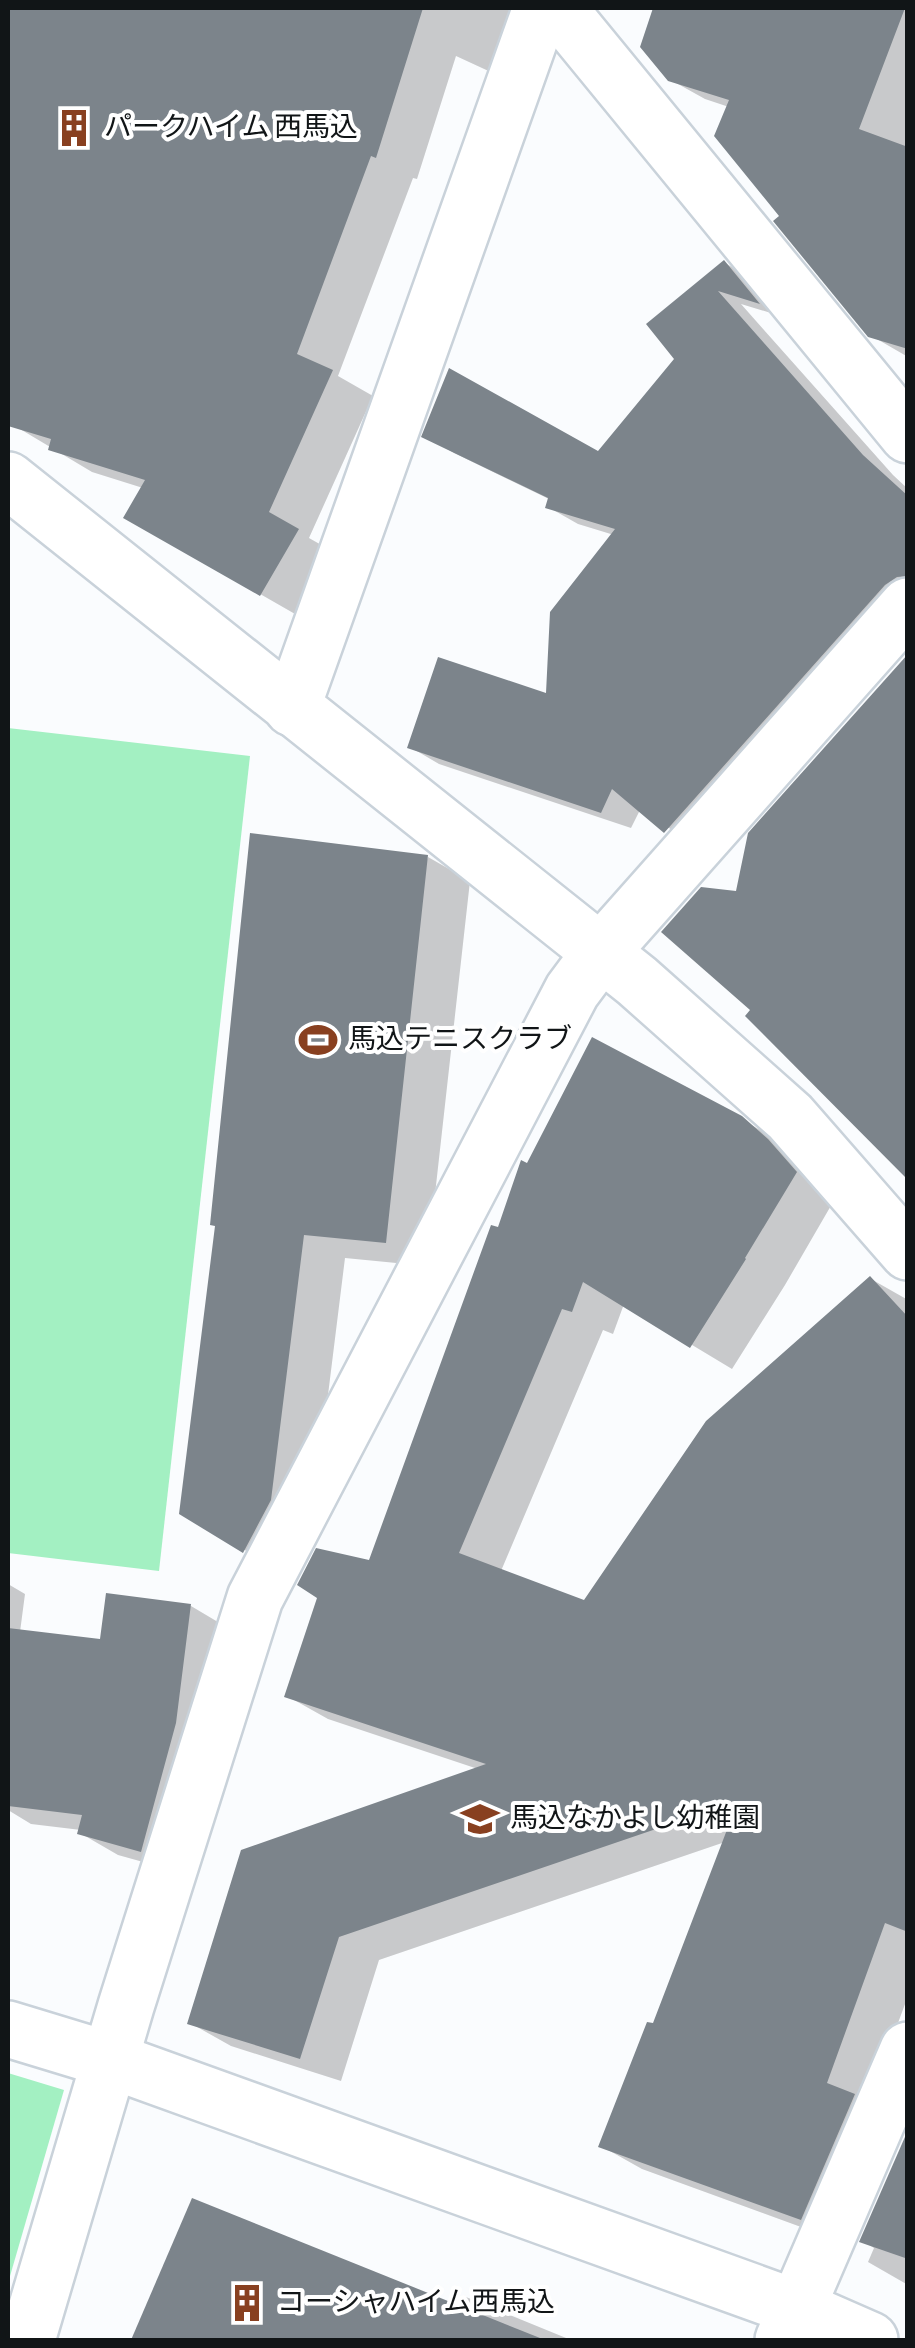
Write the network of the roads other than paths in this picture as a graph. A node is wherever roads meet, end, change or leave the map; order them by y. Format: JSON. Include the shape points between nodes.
{"nodes":[{"id":1,"x":541,"y":8,"type":"edge"},
{"id":2,"x":558,"y":8,"type":"edge"},
{"id":3,"x":908,"y":435,"type":"edge"},
{"id":4,"x":8,"y":480,"type":"edge"},
{"id":5,"x":908,"y":606,"type":"edge"},
{"id":6,"x":292,"y":708,"type":"junction"},
{"id":7,"x":601,"y":952,"type":"junction"},
{"id":8,"x":908,"y":1252,"type":"edge"},
{"id":9,"x":8,"y":2029,"type":"edge"},
{"id":10,"x":908,"y":2050,"type":"edge"},
{"id":11,"x":110,"y":2060,"type":"junction"},
{"id":12,"x":790,"y":2324,"type":"edge"},
{"id":13,"x":27,"y":2340,"type":"edge"},
{"id":14,"x":870,"y":2340,"type":"edge"}],
"edges":[{"from":1,"to":6,"type":"street"},
{"from":2,"to":3,"type":"street"},
{"from":4,"to":6,"type":"street"},
{"from":5,"to":7,"type":"street"},
{"from":6,"to":7,"type":"street"},
{"from":7,"to":8,"type":"street","via":[[790,1117]]},
{"from":7,"to":11,"type":"street","via":[[572,991],[255,1598]]},
{"from":9,"to":11,"type":"street"},
{"from":10,"to":12,"type":"street"},
{"from":11,"to":12,"type":"street"},
{"from":11,"to":13,"type":"street"},
{"from":12,"to":14,"type":"street"}]}
